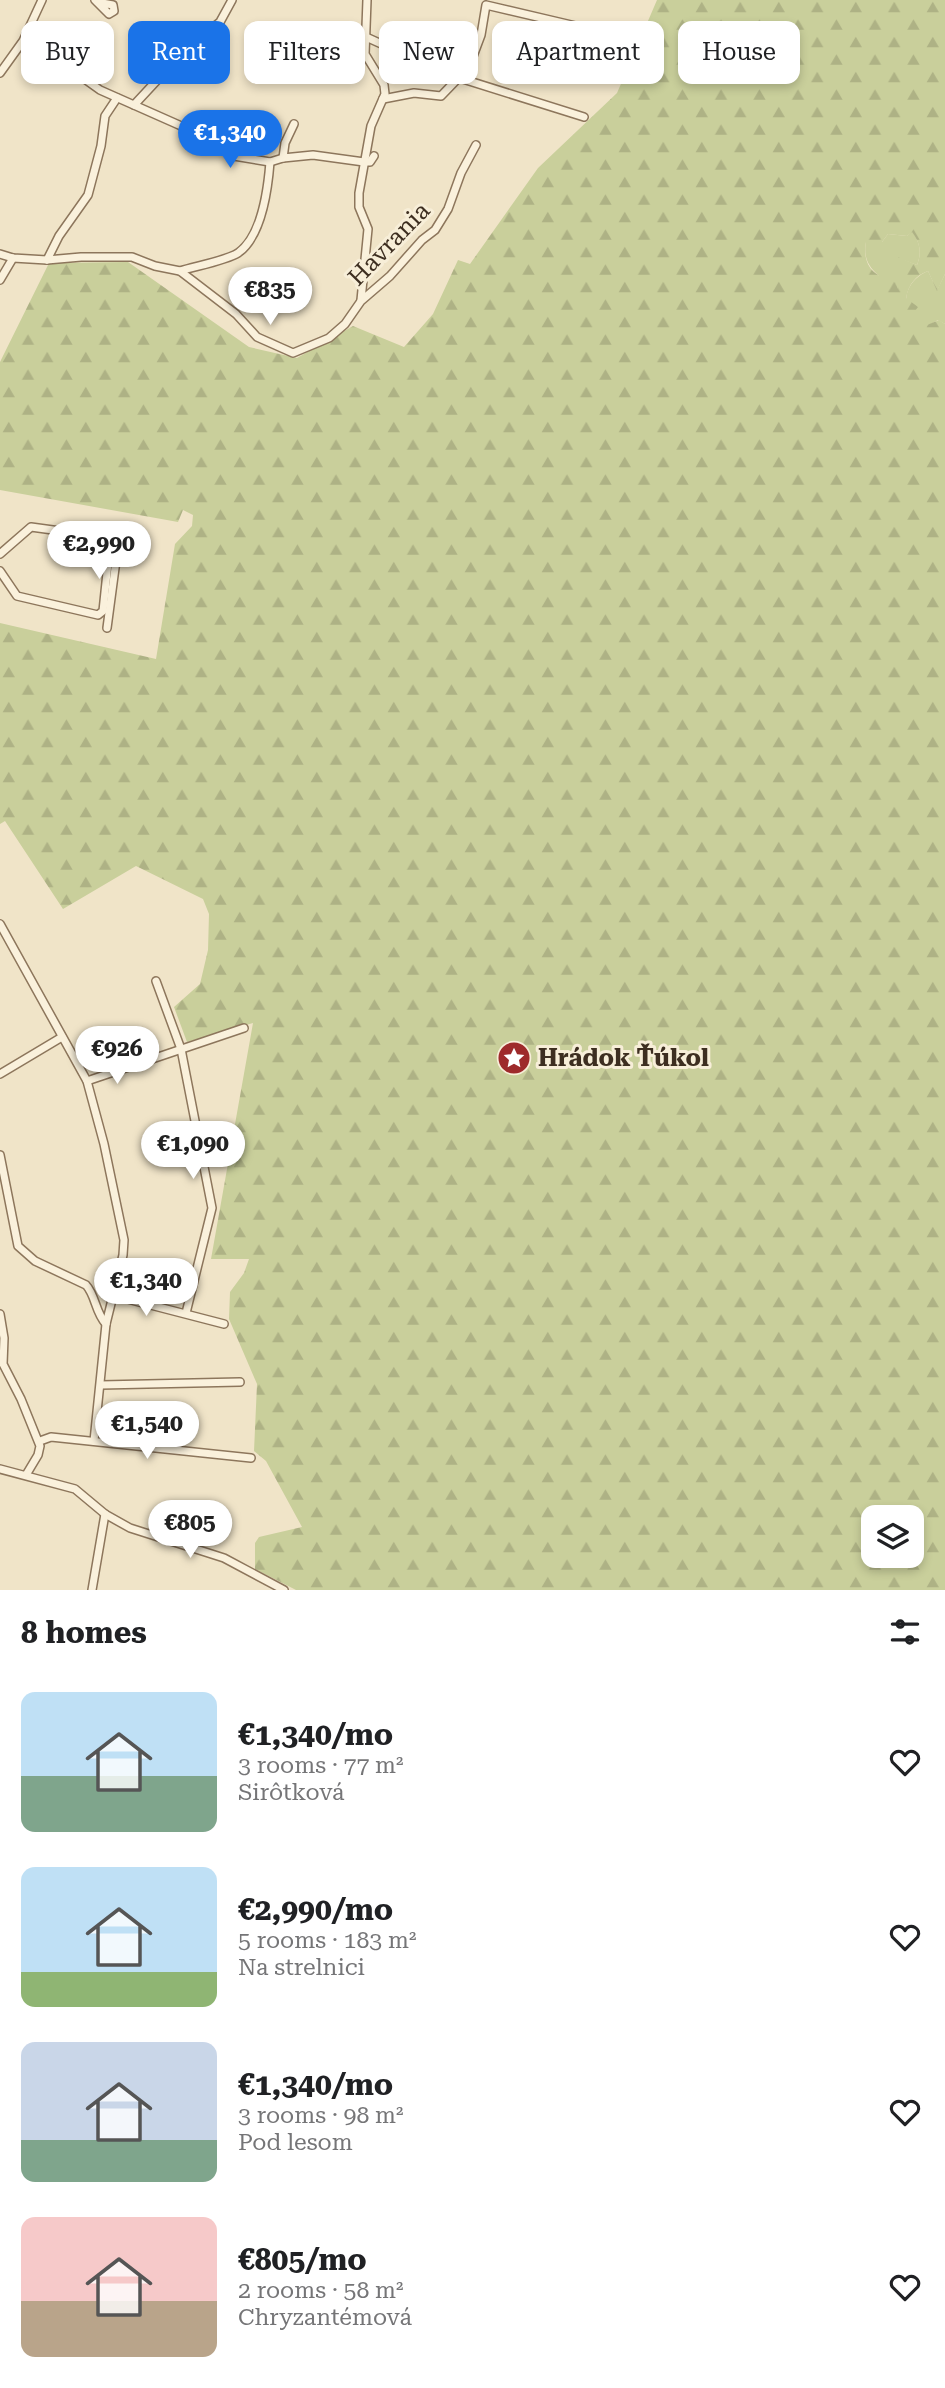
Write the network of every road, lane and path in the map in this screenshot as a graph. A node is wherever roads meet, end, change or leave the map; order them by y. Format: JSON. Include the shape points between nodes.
{"nodes":[{"id":1,"x":42,"y":0,"type":"edge"},
{"id":2,"x":232,"y":0,"type":"edge"},
{"id":3,"x":367,"y":0,"type":"edge"},
{"id":4,"x":34,"y":21,"type":"edge"},
{"id":5,"x":554,"y":21,"type":"edge"},
{"id":6,"x":366,"y":37,"type":"junction"},
{"id":7,"x":21,"y":42,"type":"edge"},
{"id":8,"x":379,"y":43,"type":"edge"},
{"id":9,"x":478,"y":43,"type":"edge"},
{"id":10,"x":0,"y":73,"type":"edge"},
{"id":11,"x":478,"y":83,"type":"edge"},
{"id":12,"x":92,"y":84,"type":"edge"},
{"id":13,"x":453,"y":84,"type":"edge"},
{"id":14,"x":117,"y":98,"type":"junction"},
{"id":15,"x":383,"y":99,"type":"junction"},
{"id":16,"x":134,"y":104,"type":"junction"},
{"id":17,"x":584,"y":117,"type":"dead end"},
{"id":18,"x":294,"y":124,"type":"dead end"},
{"id":19,"x":475,"y":145,"type":"dead end"},
{"id":20,"x":374,"y":156,"type":"dead end"},
{"id":21,"x":283,"y":158,"type":"junction"},
{"id":22,"x":270,"y":162,"type":"junction"},
{"id":23,"x":364,"y":162,"type":"junction"},
{"id":24,"x":0,"y":254,"type":"edge"},
{"id":25,"x":13,"y":258,"type":"junction"},
{"id":26,"x":47,"y":260,"type":"junction"},
{"id":27,"x":180,"y":271,"type":"junction"},
{"id":28,"x":0,"y":280,"type":"edge"},
{"id":29,"x":361,"y":301,"type":"junction"},
{"id":30,"x":119,"y":538,"type":"dead end"},
{"id":31,"x":0,"y":554,"type":"edge"},
{"id":32,"x":112,"y":563,"type":"junction"},
{"id":33,"x":0,"y":571,"type":"edge"},
{"id":34,"x":108,"y":596,"type":"junction"},
{"id":35,"x":107,"y":628,"type":"dead end"},
{"id":36,"x":0,"y":924,"type":"edge"},
{"id":37,"x":156,"y":981,"type":"dead end"},
{"id":38,"x":244,"y":1028,"type":"dead end"},
{"id":39,"x":62,"y":1037,"type":"junction"},
{"id":40,"x":181,"y":1049,"type":"junction"},
{"id":41,"x":0,"y":1074,"type":"edge"},
{"id":42,"x":88,"y":1081,"type":"junction"},
{"id":43,"x":0,"y":1155,"type":"edge"},
{"id":44,"x":4,"y":1199,"type":"edge"},
{"id":45,"x":112,"y":1295,"type":"junction"},
{"id":46,"x":186,"y":1313,"type":"junction"},
{"id":47,"x":0,"y":1314,"type":"edge"},
{"id":48,"x":106,"y":1324,"type":"junction"},
{"id":49,"x":225,"y":1324,"type":"dead end"},
{"id":50,"x":240,"y":1382,"type":"dead end"},
{"id":51,"x":102,"y":1385,"type":"junction"},
{"id":52,"x":40,"y":1441,"type":"junction"},
{"id":53,"x":94,"y":1441,"type":"junction"},
{"id":54,"x":251,"y":1458,"type":"dead end"},
{"id":55,"x":0,"y":1468,"type":"edge"},
{"id":56,"x":26,"y":1475,"type":"junction"},
{"id":57,"x":105,"y":1514,"type":"junction"},
{"id":58,"x":92,"y":1590,"type":"edge"},
{"id":59,"x":284,"y":1590,"type":"edge"}],
"edges":[{"from":1,"to":4,"type":"street"},
{"from":2,"to":16,"type":"street","via":[[220,22],[187,48]]},
{"from":3,"to":6,"type":"street"},
{"from":5,"to":9,"type":"street","via":[[486,5]]},
{"from":6,"to":8,"type":"street"},
{"from":6,"to":15,"type":"street","via":[[365,54],[384,85]]},
{"from":7,"to":10,"type":"street"},
{"from":11,"to":17,"type":"street"},
{"from":12,"to":14,"type":"street"},
{"from":13,"to":15,"type":"street","via":[[441,96],[414,93]]},
{"from":14,"to":16,"type":"street"},
{"from":14,"to":26,"type":"street","via":[[105,116],[88,195]]},
{"from":15,"to":23,"type":"street","via":[[371,126]]},
{"from":16,"to":22,"type":"street","via":[[234,156]]},
{"from":18,"to":21,"type":"street"},
{"from":19,"to":29,"type":"street","name":"Havrania","via":[[435,230]]},
{"from":20,"to":23,"type":"street"},
{"from":21,"to":22,"type":"street"},
{"from":21,"to":23,"type":"street","via":[[313,155]]},
{"from":22,"to":27,"type":"street","via":[[268,191],[244,247],[236,254]]},
{"from":23,"to":29,"type":"street","via":[[359,206],[368,229]]},
{"from":24,"to":25,"type":"street","name":"Havrania"},
{"from":25,"to":26,"type":"street","name":"Havrania"},
{"from":25,"to":28,"type":"street"},
{"from":26,"to":27,"type":"street","name":"Havrania","via":[[132,257]]},
{"from":27,"to":29,"type":"street","name":"Havrania","via":[[236,314],[257,337],[293,353],[329,338]]},
{"from":30,"to":32,"type":"street"},
{"from":31,"to":32,"type":"street","via":[[31,527],[104,537],[110,544]]},
{"from":32,"to":34,"type":"street"},
{"from":33,"to":34,"type":"street","via":[[17,596],[98,615]]},
{"from":34,"to":35,"type":"street"},
{"from":36,"to":39,"type":"street"},
{"from":37,"to":40,"type":"street"},
{"from":38,"to":40,"type":"street"},
{"from":39,"to":41,"type":"street"},
{"from":39,"to":42,"type":"street"},
{"from":40,"to":42,"type":"street"},
{"from":40,"to":46,"type":"street","via":[[212,1208]]},
{"from":42,"to":45,"type":"street","via":[[124,1240]]},
{"from":43,"to":44,"type":"street"},
{"from":44,"to":48,"type":"street","via":[[18,1246],[36,1261],[86,1284]]},
{"from":45,"to":46,"type":"street"},
{"from":45,"to":48,"type":"street"},
{"from":46,"to":49,"type":"street"},
{"from":47,"to":52,"type":"street","via":[[3,1364]]},
{"from":48,"to":51,"type":"street"},
{"from":50,"to":51,"type":"street"},
{"from":51,"to":53,"type":"street"},
{"from":52,"to":53,"type":"street","via":[[51,1437]]},
{"from":52,"to":56,"type":"street"},
{"from":53,"to":54,"type":"street"},
{"from":55,"to":56,"type":"street"},
{"from":56,"to":57,"type":"street","via":[[75,1489]]},
{"from":57,"to":58,"type":"street"},
{"from":57,"to":59,"type":"street","via":[[130,1528],[224,1558]]}]}
